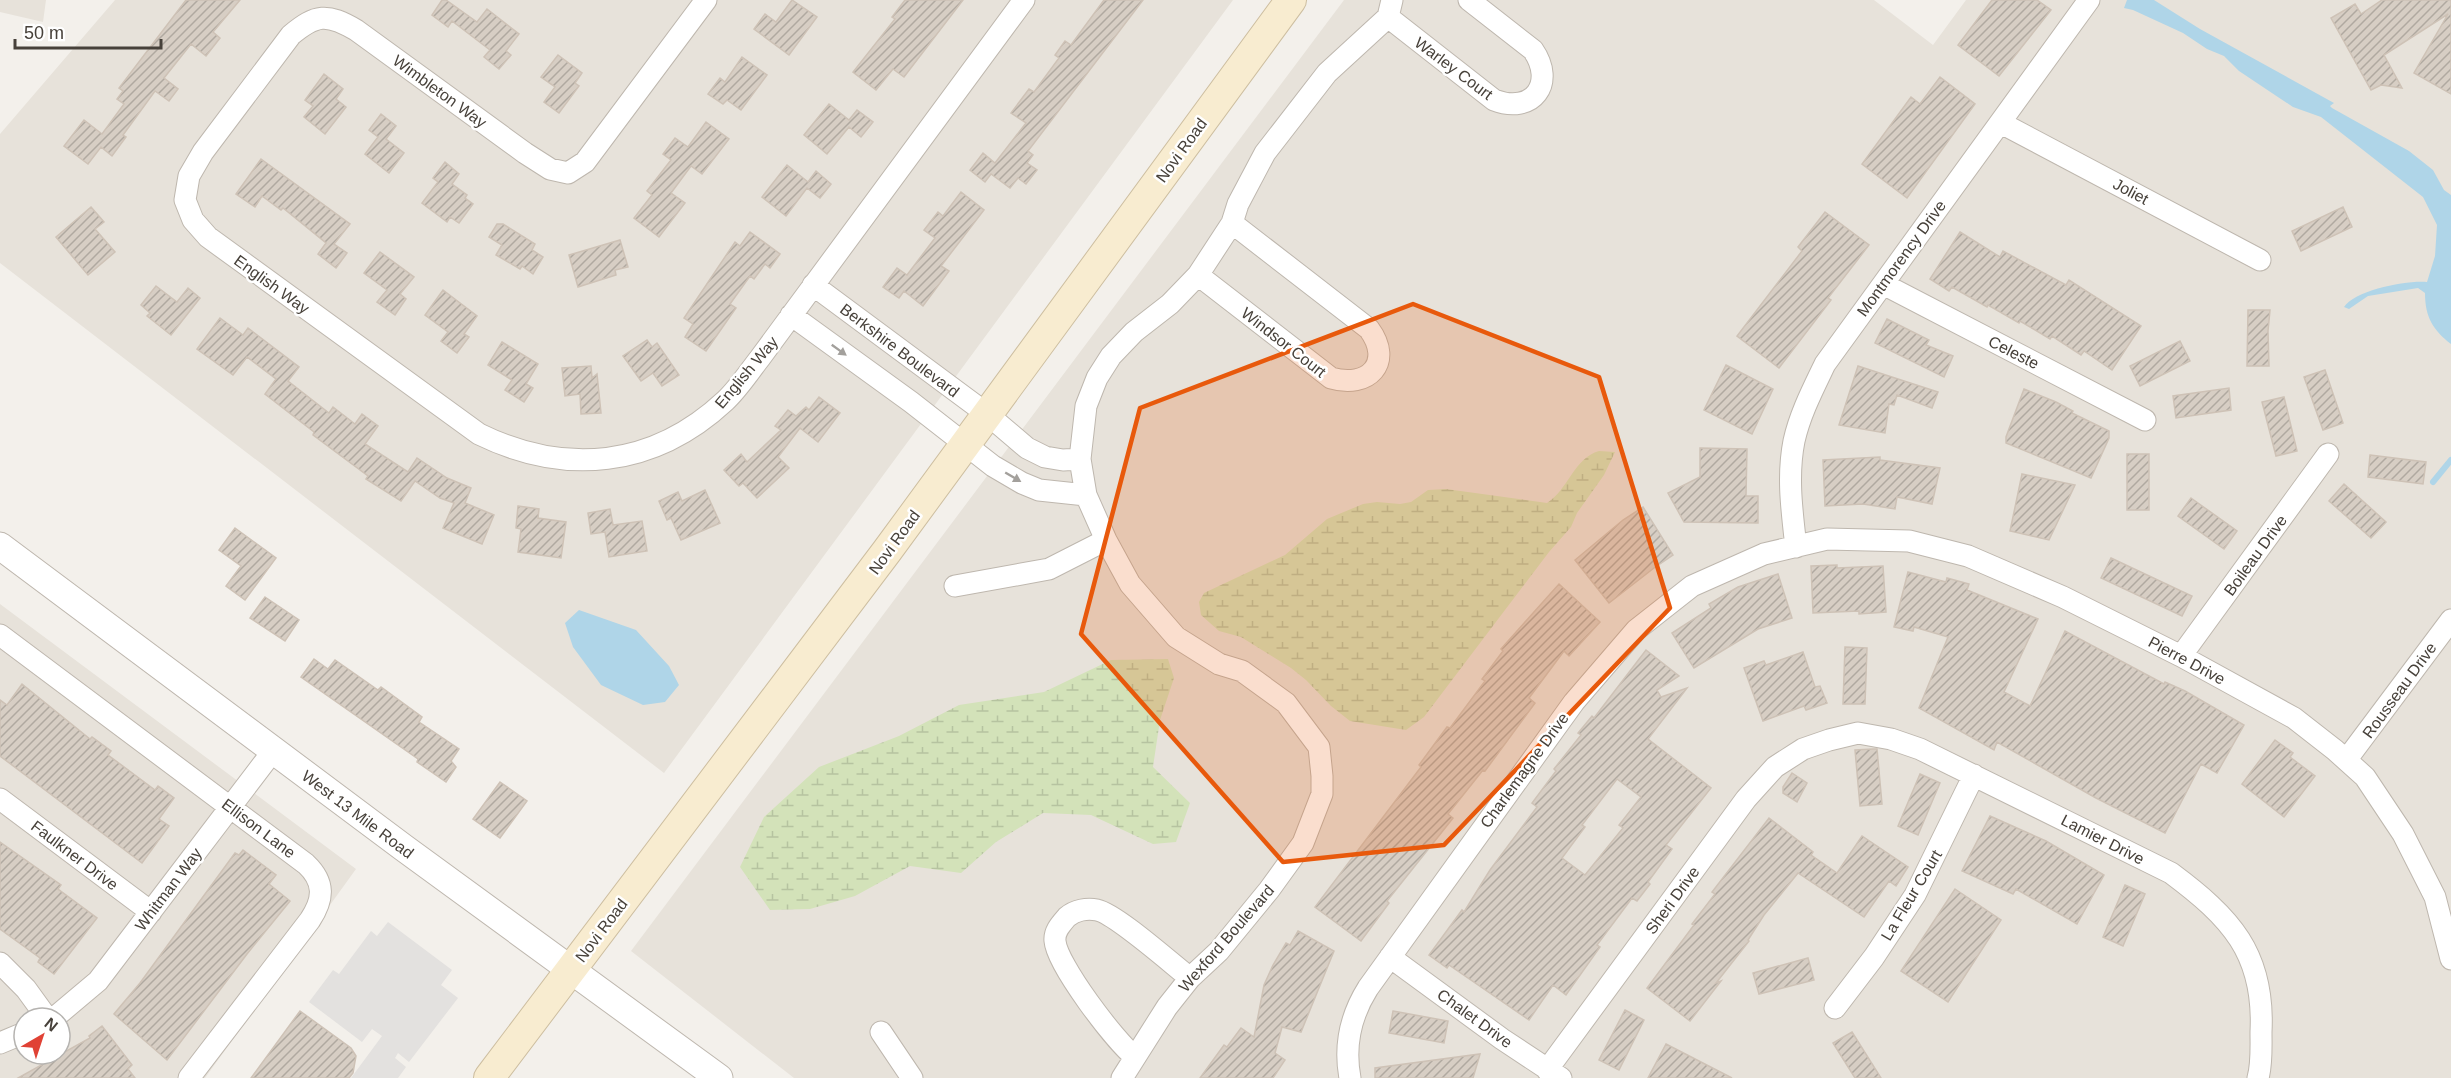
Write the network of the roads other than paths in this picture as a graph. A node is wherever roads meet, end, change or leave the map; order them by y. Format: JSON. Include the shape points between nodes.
{"nodes":[{"id":1,"x":706,"y":0,"type":"edge"},
{"id":2,"x":1024,"y":0,"type":"edge"},
{"id":3,"x":1291,"y":0,"type":"edge"},
{"id":4,"x":1469,"y":0,"type":"edge"},
{"id":5,"x":2090,"y":0,"type":"edge"},
{"id":6,"x":1390,"y":9,"type":"edge"},
{"id":7,"x":2001,"y":123,"type":"junction"},
{"id":8,"x":185,"y":200,"type":"joint"},
{"id":9,"x":1232,"y":223,"type":"junction"},
{"id":10,"x":2260,"y":260,"type":"dead end"},
{"id":11,"x":1198,"y":275,"type":"junction"},
{"id":12,"x":1883,"y":284,"type":"junction"},
{"id":13,"x":813,"y":285,"type":"junction"},
{"id":14,"x":792,"y":315,"type":"junction"},
{"id":15,"x":987,"y":414,"type":"junction"},
{"id":16,"x":2145,"y":420,"type":"dead end"},
{"id":17,"x":964,"y":445,"type":"junction"},
{"id":18,"x":2328,"y":454,"type":"dead end"},
{"id":19,"x":1080,"y":459,"type":"junction"},
{"id":20,"x":1086,"y":495,"type":"junction"},
{"id":21,"x":1106,"y":540,"type":"junction"},
{"id":22,"x":0,"y":546,"type":"edge"},
{"id":23,"x":1796,"y":547,"type":"junction"},
{"id":24,"x":955,"y":586,"type":"dead end"},
{"id":25,"x":2451,"y":621,"type":"edge"},
{"id":26,"x":0,"y":635,"type":"edge"},
{"id":27,"x":2181,"y":656,"type":"junction"},
{"id":28,"x":1812,"y":746,"type":"joint"},
{"id":29,"x":273,"y":751,"type":"junction"},
{"id":30,"x":2347,"y":759,"type":"junction"},
{"id":31,"x":1974,"y":775,"type":"junction"},
{"id":32,"x":0,"y":799,"type":"edge"},
{"id":33,"x":230,"y":807,"type":"junction"},
{"id":34,"x":151,"y":912,"type":"junction"},
{"id":35,"x":2451,"y":952,"type":"edge"},
{"id":36,"x":1390,"y":957,"type":"junction"},
{"id":37,"x":0,"y":963,"type":"edge"},
{"id":38,"x":571,"y":970,"type":"junction"},
{"id":39,"x":1190,"y":978,"type":"junction"},
{"id":40,"x":38,"y":1006,"type":"edge"},
{"id":41,"x":68,"y":1006,"type":"edge"},
{"id":42,"x":1835,"y":1008,"type":"dead end"},
{"id":43,"x":881,"y":1032,"type":"dead end"},
{"id":44,"x":1135,"y":1057,"type":"junction"},
{"id":45,"x":1554,"y":1074,"type":"edge"},
{"id":46,"x":1345,"y":1077,"type":"edge"},
{"id":47,"x":189,"y":1078,"type":"edge"},
{"id":48,"x":489,"y":1078,"type":"edge"},
{"id":49,"x":719,"y":1078,"type":"edge"},
{"id":50,"x":912,"y":1078,"type":"edge"},
{"id":51,"x":1122,"y":1078,"type":"edge"},
{"id":52,"x":2258,"y":1078,"type":"edge"}],
"edges":[{"from":1,"to":8,"type":"street","name":"Wimbleton Way","via":[[585,162],[568,173],[550,169],[525,153],[356,30],[321,16],[291,35],[203,152],[189,176]]},
{"from":2,"to":13,"type":"street","name":"English Way"},
{"from":3,"to":15,"type":"main road","name":"Novi Road"},
{"from":4,"to":6,"type":"street","name":"Warley Court","via":[[1533,50],[1540,60],[1544,80],[1530,99],[1507,105],[1494,100]]},
{"from":5,"to":7,"type":"street","name":"Montmorency Drive"},
{"from":6,"to":9,"type":"street","name":"Wexford Boulevard","via":[[1327,73],[1265,153]]},
{"from":7,"to":10,"type":"street","name":"Joliet"},
{"from":7,"to":12,"type":"street","name":"Montmorency Drive"},
{"from":8,"to":14,"type":"street","name":"English Way","via":[[193,220],[208,237],[460,422],[499,444],[554,459],[614,458],[682,434],[726,400]]},
{"from":9,"to":11,"type":"street","name":"Wexford Boulevard"},
{"from":9,"to":11,"type":"street","name":"Windsor Court","via":[[1370,329],[1379,347],[1380,359],[1375,369],[1368,377],[1356,380],[1331,378]]},
{"from":11,"to":19,"type":"street","name":"Wexford Boulevard","via":[[1111,356],[1086,406]]},
{"from":12,"to":16,"type":"street","name":"Celeste"},
{"from":12,"to":23,"type":"street","name":"Montmorency Drive","via":[[1825,364],[1801,419],[1794,442],[1790,490]]},
{"from":13,"to":14,"type":"street","name":"English Way"},
{"from":13,"to":15,"type":"street","name":"Berkshire Boulevard"},
{"from":14,"to":17,"type":"street","one_way":true},
{"from":15,"to":17,"type":"main road","name":"Novi Road"},
{"from":15,"to":19,"type":"street","name":"Berkshire Boulevard","via":[[1027,448],[1045,457]]},
{"from":17,"to":20,"type":"street","one_way":true,"via":[[1039,490]]},
{"from":17,"to":38,"type":"main road","name":"Novi Road"},
{"from":18,"to":27,"type":"street","name":"Boileau Drive"},
{"from":19,"to":20,"type":"street","name":"Wexford Boulevard"},
{"from":20,"to":21,"type":"street","name":"Wexford Boulevard"},
{"from":21,"to":24,"type":"street","via":[[1048,569]]},
{"from":21,"to":39,"type":"street","name":"Wexford Boulevard","via":[[1130,584],[1176,636],[1218,664],[1242,671],[1286,703],[1319,747],[1322,794],[1303,843],[1219,951]]},
{"from":22,"to":29,"type":"street","name":"West 13 Mile Road"},
{"from":23,"to":27,"type":"street","name":"Pierre Drive","via":[[1827,539],[1909,541],[1968,556],[2063,597]]},
{"from":23,"to":36,"type":"street","name":"Charlemagne Drive","via":[[1764,554],[1692,586],[1636,630],[1574,702]]},
{"from":25,"to":30,"type":"street","name":"Rousseau Drive"},
{"from":26,"to":33,"type":"street","name":"Ellison Lane"},
{"from":27,"to":30,"type":"street","name":"Pierre Drive","via":[[2294,718]]},
{"from":28,"to":31,"type":"street","name":"Lamier Drive","via":[[1858,733],[1920,749]]},
{"from":28,"to":45,"type":"street","name":"Sheri Drive","via":[[1775,767],[1746,799]]},
{"from":29,"to":33,"type":"street","name":"Whitman Way"},
{"from":29,"to":38,"type":"street","name":"West 13 Mile Road"},
{"from":30,"to":35,"type":"street","name":"Pierre Drive","via":[[2365,777],[2403,834],[2435,897]]},
{"from":31,"to":42,"type":"street","name":"La Fleur Court","via":[[1915,895]]},
{"from":31,"to":52,"type":"street","name":"Lamier Drive","via":[[2171,873],[2226,919],[2251,958],[2259,987],[2262,1024]]},
{"from":32,"to":34,"type":"street","name":"Faulkner Drive"},
{"from":33,"to":34,"type":"street","name":"Whitman Way"},
{"from":33,"to":47,"type":"street","name":"Ellison Lane","via":[[313,870],[320,883],[321,898],[310,920]]},
{"from":34,"to":41,"type":"street","name":"Whitman Way","via":[[98,981]]},
{"from":36,"to":45,"type":"street","name":"Chalet Drive"},
{"from":36,"to":46,"type":"street","name":"Charlemagne Drive","via":[[1358,1005],[1351,1024]]},
{"from":37,"to":40,"type":"street"},
{"from":38,"to":48,"type":"main road","name":"Novi Road"},
{"from":38,"to":49,"type":"street","name":"West 13 Mile Road"},
{"from":39,"to":44,"type":"street","name":"Wexford Boulevard"},
{"from":39,"to":44,"type":"street","via":[[1098,910],[1071,914],[1056,931],[1055,941],[1068,969],[1114,1037]]},
{"from":43,"to":50,"type":"street"},
{"from":44,"to":51,"type":"street","name":"Wexford Boulevard"}]}
